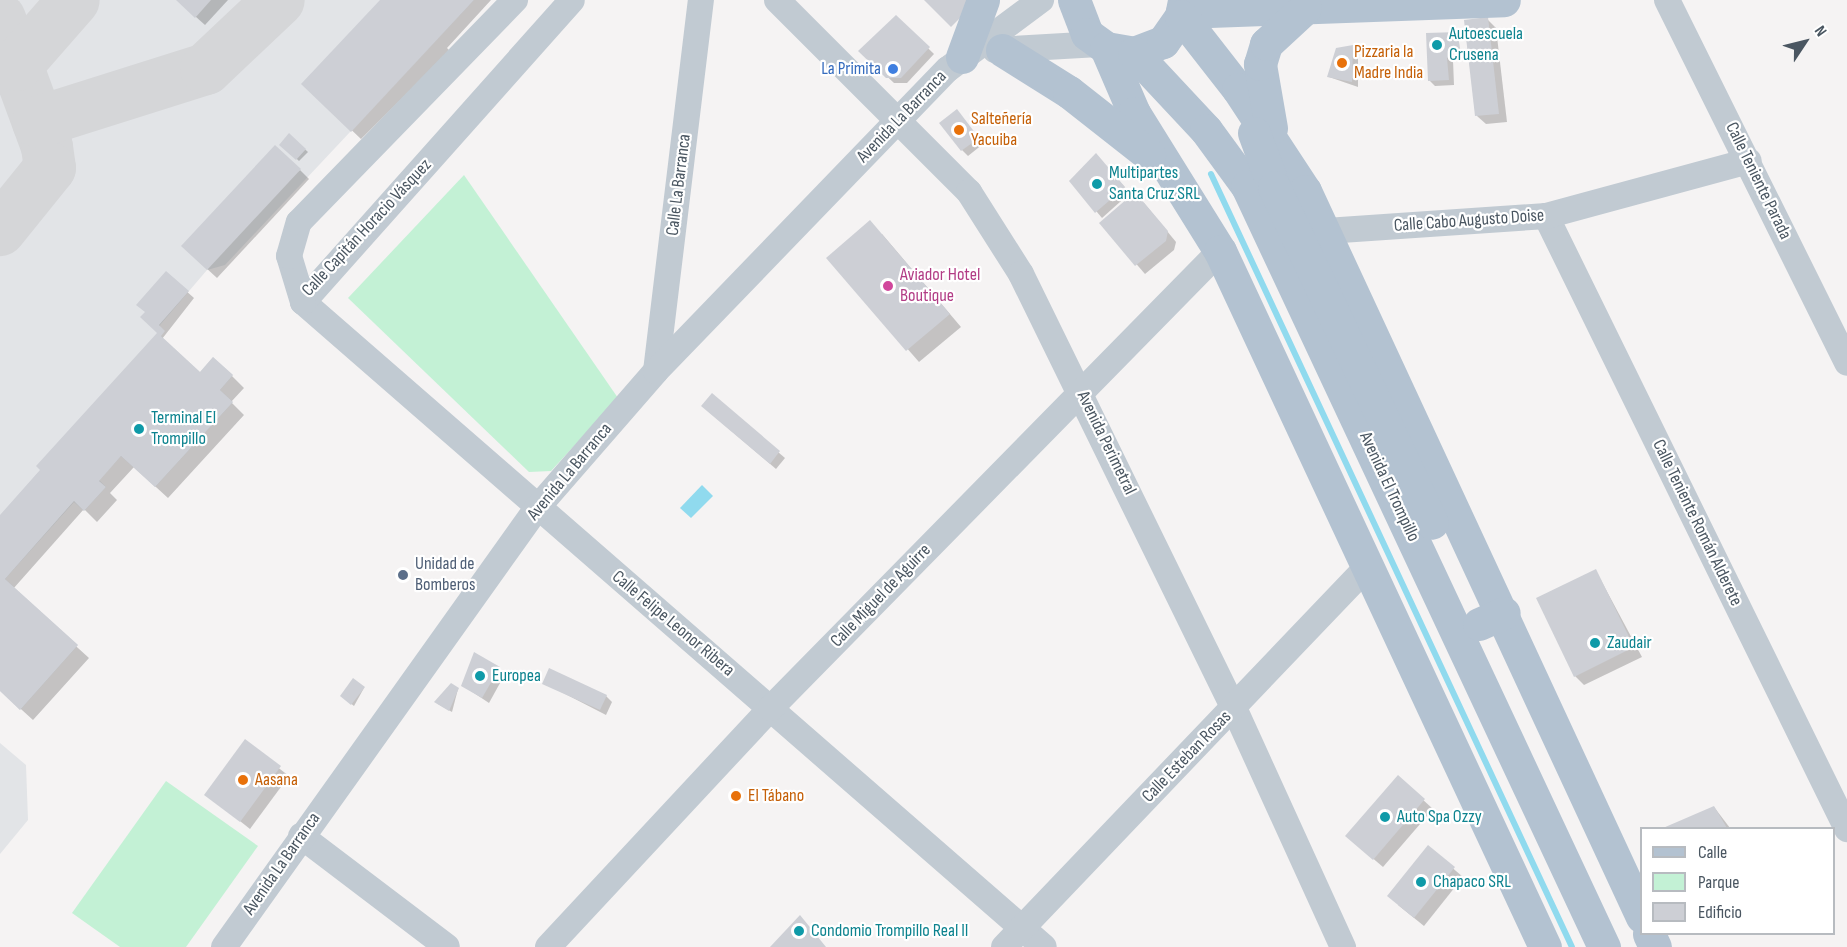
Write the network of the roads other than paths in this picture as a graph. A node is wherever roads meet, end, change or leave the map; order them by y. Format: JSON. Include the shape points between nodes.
{"nodes":[{"id":1,"x":515,"y":0,"type":"edge"},
{"id":2,"x":572,"y":0,"type":"edge"},
{"id":3,"x":701,"y":0,"type":"edge"},
{"id":4,"x":777,"y":0,"type":"edge"},
{"id":5,"x":983,"y":0,"type":"edge"},
{"id":6,"x":1041,"y":0,"type":"edge"},
{"id":7,"x":1074,"y":0,"type":"edge"},
{"id":8,"x":1504,"y":0,"type":"edge"},
{"id":9,"x":1666,"y":0,"type":"edge"},
{"id":10,"x":1321,"y":5,"type":"edge"},
{"id":11,"x":1182,"y":9,"type":"edge"},
{"id":12,"x":1113,"y":48,"type":"junction"},
{"id":13,"x":980,"y":52,"type":"junction"},
{"id":14,"x":1238,"y":89,"type":"junction"},
{"id":15,"x":899,"y":120,"type":"junction"},
{"id":16,"x":1274,"y":142,"type":"junction"},
{"id":17,"x":1749,"y":161,"type":"junction"},
{"id":18,"x":1177,"y":179,"type":"junction"},
{"id":19,"x":1546,"y":216,"type":"junction"},
{"id":20,"x":1326,"y":231,"type":"junction"},
{"id":21,"x":1220,"y":250,"type":"junction"},
{"id":22,"x":303,"y":302,"type":"junction"},
{"id":23,"x":1847,"y":363,"type":"edge"},
{"id":24,"x":656,"y":371,"type":"junction"},
{"id":25,"x":1082,"y":391,"type":"junction"},
{"id":26,"x":537,"y":508,"type":"junction"},
{"id":27,"x":1368,"y":566,"type":"junction"},
{"id":28,"x":1492,"y":618,"type":"junction"},
{"id":29,"x":771,"y":708,"type":"junction"},
{"id":30,"x":1234,"y":708,"type":"junction"},
{"id":31,"x":1847,"y":829,"type":"edge"},
{"id":32,"x":301,"y":836,"type":"junction"},
{"id":33,"x":1640,"y":915,"type":"edge"},
{"id":34,"x":1022,"y":927,"type":"junction"},
{"id":35,"x":224,"y":947,"type":"edge"},
{"id":36,"x":447,"y":947,"type":"edge"},
{"id":37,"x":548,"y":947,"type":"edge"},
{"id":38,"x":1004,"y":947,"type":"edge"},
{"id":39,"x":1044,"y":947,"type":"edge"},
{"id":40,"x":1343,"y":947,"type":"edge"},
{"id":41,"x":1545,"y":947,"type":"edge"},
{"id":42,"x":1604,"y":947,"type":"edge"},
{"id":43,"x":1628,"y":947,"type":"edge"}],
"edges":[{"from":1,"to":22,"type":"street","name":"Calle Capitán Horacio Vásquez","via":[[300,222],[289,256]]},
{"from":2,"to":22,"type":"street","name":"Calle Capitán Horacio Vásquez"},
{"from":3,"to":24,"type":"street","name":"Calle La Barranca"},
{"from":4,"to":15,"type":"street","name":"Avenida Perimetral"},
{"from":5,"to":13,"type":"main road"},
{"from":6,"to":13,"type":"street","name":"Avenida La Barranca","via":[[1014,15]]},
{"from":7,"to":12,"type":"main road","name":"Avenida El Trompillo","via":[[1079,21]]},
{"from":8,"to":10,"type":"main road"},
{"from":9,"to":17,"type":"street","name":"Calle Teniente Parada"},
{"from":10,"to":11,"type":"main road"},
{"from":10,"to":16,"type":"main road","via":[[1272,36],[1260,64]]},
{"from":11,"to":12,"type":"main road","via":[[1162,42]]},
{"from":11,"to":14,"type":"main road","name":"Avenida El Trompillo"},
{"from":12,"to":13,"type":"street"},
{"from":12,"to":18,"type":"main road","via":[[1134,113]]},
{"from":12,"to":42,"type":"main road","name":"Avenida El Trompillo","via":[[1206,130],[1246,186]]},
{"from":13,"to":15,"type":"street","name":"Avenida La Barranca"},
{"from":13,"to":18,"type":"main road","via":[[1103,117]]},
{"from":14,"to":16,"type":"main road","name":"Avenida El Trompillo"},
{"from":14,"to":28,"type":"main road","name":"Avenida El Trompillo","via":[[1274,187]]},
{"from":15,"to":24,"type":"street","name":"Avenida La Barranca"},
{"from":15,"to":25,"type":"street","name":"Avenida Perimetral","via":[[969,192],[1021,274]]},
{"from":16,"to":20,"type":"main road","name":"Avenida El Trompillo"},
{"from":17,"to":19,"type":"street","name":"Calle Cabo Augusto Doise"},
{"from":17,"to":23,"type":"street","name":"Calle Teniente Parada"},
{"from":18,"to":21,"type":"main road"},
{"from":19,"to":20,"type":"street","name":"Calle Cabo Augusto Doise"},
{"from":19,"to":31,"type":"street","name":"Calle Teniente Román Alderete"},
{"from":20,"to":28,"type":"main road","name":"Avenida El Trompillo"},
{"from":21,"to":25,"type":"street","name":"Calle Miguel de Aguirre"},
{"from":21,"to":27,"type":"main road"},
{"from":22,"to":26,"type":"street","name":"Calle Felipe Leonor Ribera"},
{"from":24,"to":26,"type":"street","name":"Avenida La Barranca"},
{"from":25,"to":29,"type":"street","name":"Calle Miguel de Aguirre"},
{"from":25,"to":30,"type":"street","name":"Avenida Perimetral"},
{"from":26,"to":29,"type":"street","name":"Calle Felipe Leonor Ribera"},
{"from":26,"to":32,"type":"street","name":"Avenida La Barranca"},
{"from":27,"to":30,"type":"street","name":"Calle Esteban Rosas"},
{"from":27,"to":41,"type":"main road"},
{"from":28,"to":33,"type":"main road","name":"Avenida El Trompillo"},
{"from":28,"to":43,"type":"main road","name":"Avenida El Trompillo"},
{"from":29,"to":34,"type":"street","name":"Calle Felipe Leonor Ribera"},
{"from":29,"to":37,"type":"street","name":"Calle Miguel de Aguirre"},
{"from":30,"to":34,"type":"street","name":"Calle Esteban Rosas"},
{"from":30,"to":40,"type":"street","name":"Avenida Perimetral"},
{"from":32,"to":35,"type":"street","name":"Avenida La Barranca"},
{"from":32,"to":36,"type":"street"},
{"from":34,"to":38,"type":"street","name":"Calle Esteban Rosas"},
{"from":34,"to":39,"type":"street","name":"Calle Felipe Leonor Ribera"}]}
